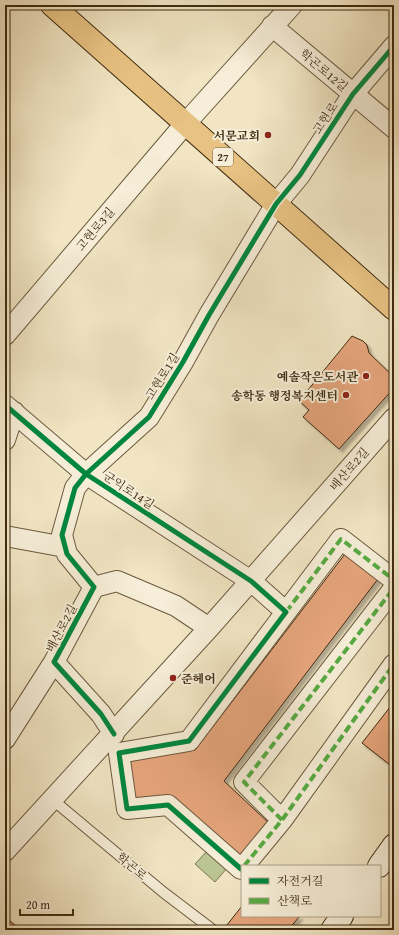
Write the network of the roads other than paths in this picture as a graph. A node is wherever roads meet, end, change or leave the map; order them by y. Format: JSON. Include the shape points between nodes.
{"nodes":[{"id":1,"x":52,"y":5,"type":"edge"},
{"id":2,"x":292,"y":5,"type":"edge"},
{"id":3,"x":272,"y":26,"type":"junction"},
{"id":4,"x":394,"y":46,"type":"edge"},
{"id":5,"x":353,"y":94,"type":"junction"},
{"id":6,"x":185,"y":124,"type":"junction"},
{"id":7,"x":394,"y":128,"type":"edge"},
{"id":8,"x":276,"y":204,"type":"junction"},
{"id":9,"x":394,"y":309,"type":"edge"},
{"id":10,"x":5,"y":335,"type":"edge"},
{"id":11,"x":9,"y":409,"type":"edge"},
{"id":12,"x":394,"y":418,"type":"edge"},
{"id":13,"x":5,"y":440,"type":"edge"},
{"id":14,"x":86,"y":474,"type":"junction"},
{"id":15,"x":5,"y":536,"type":"edge"},
{"id":16,"x":65,"y":547,"type":"junction"},
{"id":17,"x":394,"y":580,"type":"edge"},
{"id":18,"x":251,"y":581,"type":"junction"},
{"id":19,"x":94,"y":587,"type":"junction"},
{"id":20,"x":394,"y":588,"type":"edge"},
{"id":21,"x":286,"y":612,"type":"junction"},
{"id":22,"x":209,"y":628,"type":"junction"},
{"id":23,"x":54,"y":662,"type":"junction"},
{"id":24,"x":394,"y":664,"type":"edge"},
{"id":25,"x":114,"y":734,"type":"junction"},
{"id":26,"x":5,"y":739,"type":"edge"},
{"id":27,"x":53,"y":800,"type":"junction"},
{"id":28,"x":282,"y":820,"type":"junction"},
{"id":29,"x":394,"y":845,"type":"edge"},
{"id":30,"x":5,"y":851,"type":"edge"},
{"id":31,"x":244,"y":865,"type":"edge"},
{"id":32,"x":380,"y":865,"type":"edge"},
{"id":33,"x":241,"y":867,"type":"edge"},
{"id":34,"x":341,"y":917,"type":"edge"},
{"id":35,"x":213,"y":930,"type":"edge"},
{"id":36,"x":332,"y":930,"type":"edge"}],
"edges":[{"from":1,"to":6,"type":"main road","number":"27"},
{"from":2,"to":3,"type":"street"},
{"from":3,"to":5,"type":"street","name":"학곤로12길"},
{"from":3,"to":6,"type":"street"},
{"from":4,"to":5,"type":"street","name":"고현로"},
{"from":5,"to":7,"type":"street","name":"학곤로12길"},
{"from":5,"to":8,"type":"street","name":"고현로","via":[[300,175]]},
{"from":6,"to":8,"type":"main road","number":"27"},
{"from":6,"to":10,"type":"street","name":"고현로3길"},
{"from":8,"to":9,"type":"main road","number":"27"},
{"from":8,"to":14,"type":"street","name":"고현로1길","via":[[149,417]]},
{"from":11,"to":13,"type":"street","name":"군익로14길"},
{"from":11,"to":14,"type":"street","name":"군익로14길"},
{"from":12,"to":18,"type":"street","name":"배산로2길"},
{"from":14,"to":16,"type":"street","name":"고현로1길","via":[[75,488],[66,515],[62,535]]},
{"from":14,"to":18,"type":"street","name":"군익로14길"},
{"from":15,"to":16,"type":"street"},
{"from":16,"to":19,"type":"street","via":[[67,554]]},
{"from":17,"to":21,"type":"street","via":[[341,539]]},
{"from":18,"to":21,"type":"street","name":"군익로14길"},
{"from":18,"to":22,"type":"street","name":"배산로2길"},
{"from":19,"to":22,"type":"street","via":[[117,581],[176,606]]},
{"from":19,"to":23,"type":"street","name":"배산로2길"},
{"from":20,"to":28,"type":"street","via":[[244,782]]},
{"from":21,"to":33,"type":"street","via":[[190,741],[118,753],[127,809],[168,805]]},
{"from":22,"to":25,"type":"street","name":"배산로2길"},
{"from":23,"to":25,"type":"street","name":"배산로2길","via":[[101,714]]},
{"from":23,"to":26,"type":"street"},
{"from":24,"to":28,"type":"street"},
{"from":25,"to":27,"type":"street","name":"배산로2길"},
{"from":27,"to":30,"type":"street","name":"배산로2길"},
{"from":27,"to":35,"type":"lane","name":"학곤로","via":[[163,892]]},
{"from":28,"to":31,"type":"street"},
{"from":29,"to":32,"type":"street"},
{"from":34,"to":36,"type":"street"}]}
